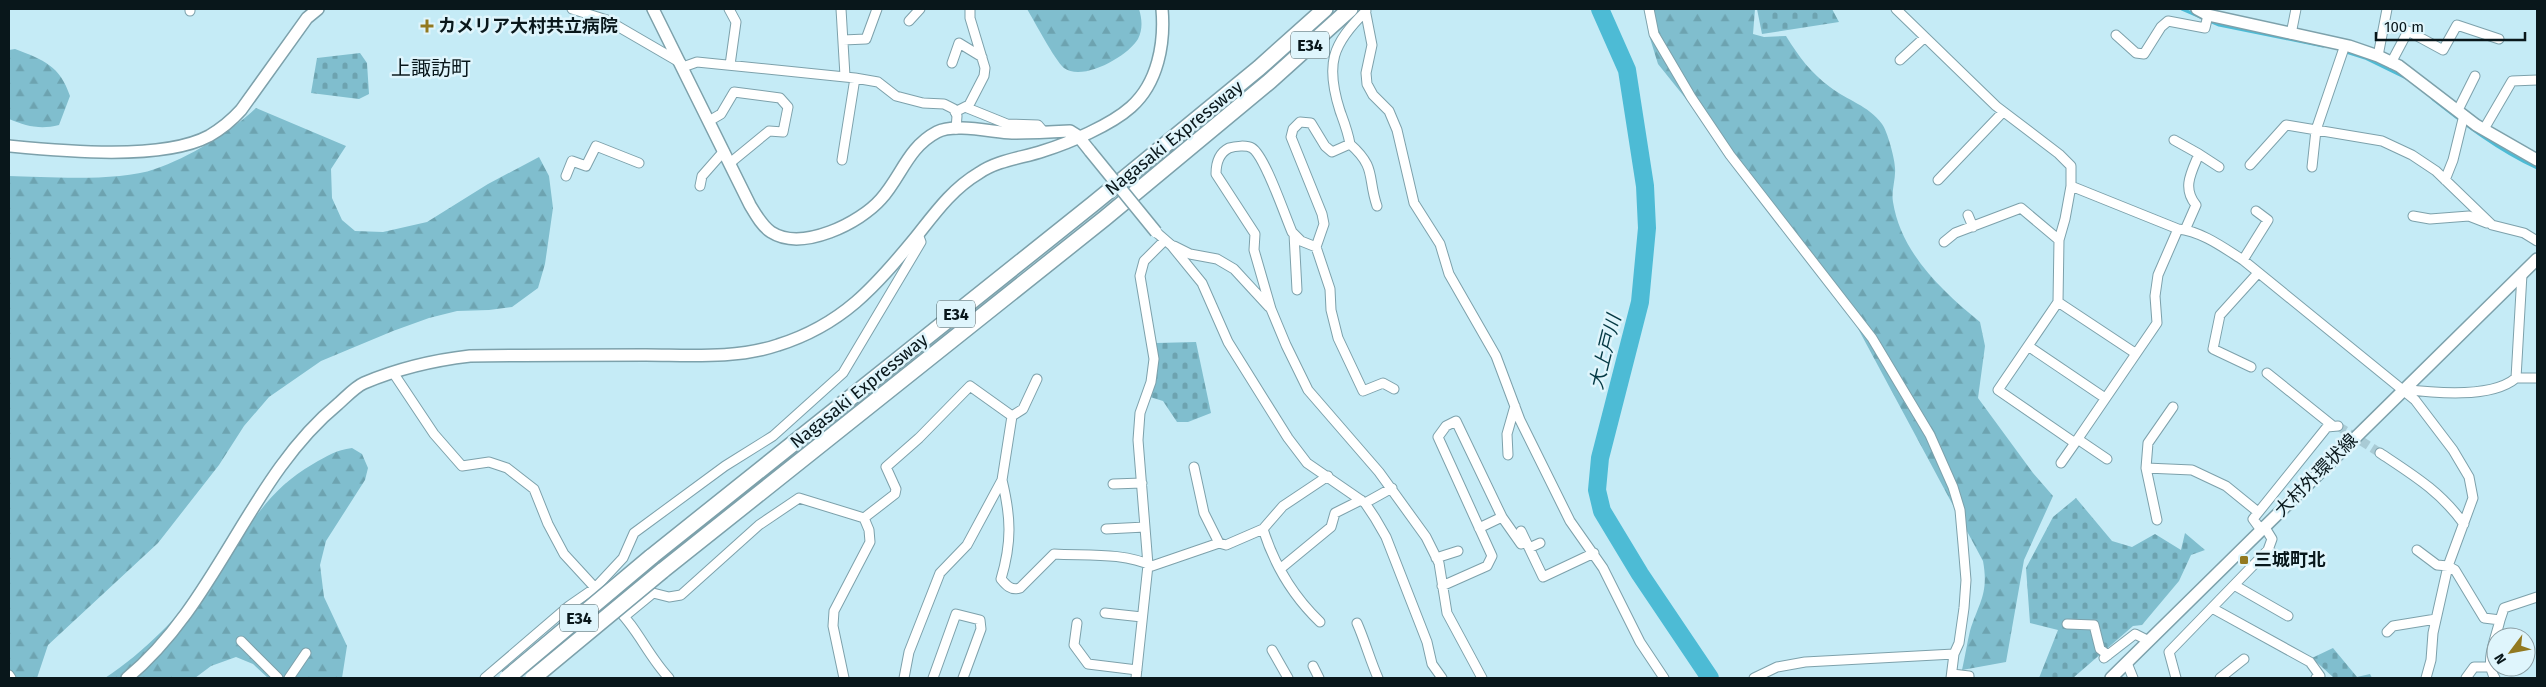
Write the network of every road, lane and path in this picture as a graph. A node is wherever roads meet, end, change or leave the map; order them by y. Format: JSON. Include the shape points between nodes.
{"nodes":[{"id":1,"x":318,"y":9,"type":"edge"},
{"id":2,"x":572,"y":9,"type":"edge"},
{"id":3,"x":653,"y":9,"type":"edge"},
{"id":4,"x":729,"y":9,"type":"edge"},
{"id":5,"x":841,"y":9,"type":"edge"},
{"id":6,"x":877,"y":9,"type":"edge"},
{"id":7,"x":920,"y":9,"type":"edge"},
{"id":8,"x":970,"y":9,"type":"edge"},
{"id":9,"x":1162,"y":9,"type":"edge"},
{"id":10,"x":1325,"y":9,"type":"edge"},
{"id":11,"x":1350,"y":9,"type":"edge"},
{"id":12,"x":1649,"y":9,"type":"edge"},
{"id":13,"x":1896,"y":9,"type":"edge"},
{"id":14,"x":2197,"y":9,"type":"edge"},
{"id":15,"x":2296,"y":9,"type":"edge"},
{"id":16,"x":2387,"y":9,"type":"edge"},
{"id":17,"x":1366,"y":10,"type":"edge"},
{"id":18,"x":2208,"y":15,"type":"junction"},
{"id":19,"x":909,"y":21,"type":"dead end"},
{"id":20,"x":2291,"y":34,"type":"junction"},
{"id":21,"x":2116,"y":35,"type":"dead end"},
{"id":22,"x":1924,"y":38,"type":"junction"},
{"id":23,"x":2499,"y":39,"type":"dead end"},
{"id":24,"x":843,"y":40,"type":"junction"},
{"id":25,"x":2345,"y":46,"type":"junction"},
{"id":26,"x":2378,"y":56,"type":"junction"},
{"id":27,"x":982,"y":57,"type":"junction"},
{"id":28,"x":1900,"y":60,"type":"dead end"},
{"id":29,"x":952,"y":63,"type":"dead end"},
{"id":30,"x":2391,"y":63,"type":"junction"},
{"id":31,"x":682,"y":65,"type":"junction"},
{"id":32,"x":730,"y":65,"type":"junction"},
{"id":33,"x":845,"y":76,"type":"junction"},
{"id":34,"x":2475,"y":76,"type":"dead end"},
{"id":35,"x":855,"y":78,"type":"junction"},
{"id":36,"x":2537,"y":80,"type":"edge"},
{"id":37,"x":965,"y":107,"type":"junction"},
{"id":38,"x":955,"y":112,"type":"junction"},
{"id":39,"x":2003,"y":112,"type":"junction"},
{"id":40,"x":2461,"y":116,"type":"junction"},
{"id":41,"x":709,"y":121,"type":"junction"},
{"id":42,"x":956,"y":129,"type":"junction"},
{"id":43,"x":2484,"y":129,"type":"junction"},
{"id":44,"x":2316,"y":130,"type":"junction"},
{"id":45,"x":1044,"y":132,"type":"junction"},
{"id":46,"x":1078,"y":136,"type":"junction"},
{"id":47,"x":2174,"y":140,"type":"dead end"},
{"id":48,"x":1350,"y":144,"type":"junction"},
{"id":49,"x":9,"y":146,"type":"edge"},
{"id":50,"x":724,"y":151,"type":"junction"},
{"id":51,"x":2199,"y":154,"type":"junction"},
{"id":52,"x":842,"y":160,"type":"dead end"},
{"id":53,"x":2537,"y":160,"type":"edge"},
{"id":54,"x":639,"y":163,"type":"dead end"},
{"id":55,"x":730,"y":163,"type":"junction"},
{"id":56,"x":2250,"y":165,"type":"dead end"},
{"id":57,"x":2219,"y":167,"type":"dead end"},
{"id":58,"x":2312,"y":167,"type":"dead end"},
{"id":59,"x":566,"y":176,"type":"dead end"},
{"id":60,"x":1938,"y":180,"type":"dead end"},
{"id":61,"x":2445,"y":180,"type":"junction"},
{"id":62,"x":700,"y":186,"type":"dead end"},
{"id":63,"x":2071,"y":186,"type":"junction"},
{"id":64,"x":1377,"y":206,"type":"dead end"},
{"id":65,"x":2256,"y":211,"type":"dead end"},
{"id":66,"x":1968,"y":216,"type":"dead end"},
{"id":67,"x":2413,"y":216,"type":"dead end"},
{"id":68,"x":2492,"y":225,"type":"junction"},
{"id":69,"x":1973,"y":227,"type":"junction"},
{"id":70,"x":2181,"y":229,"type":"junction"},
{"id":71,"x":918,"y":234,"type":"junction"},
{"id":72,"x":1294,"y":234,"type":"junction"},
{"id":73,"x":1164,"y":239,"type":"junction"},
{"id":74,"x":2059,"y":240,"type":"junction"},
{"id":75,"x":2537,"y":241,"type":"edge"},
{"id":76,"x":1944,"y":242,"type":"dead end"},
{"id":77,"x":1316,"y":247,"type":"junction"},
{"id":78,"x":2537,"y":259,"type":"edge"},
{"id":79,"x":2243,"y":260,"type":"junction"},
{"id":80,"x":2258,"y":274,"type":"junction"},
{"id":81,"x":2522,"y":274,"type":"junction"},
{"id":82,"x":1298,"y":290,"type":"dead end"},
{"id":83,"x":2058,"y":302,"type":"junction"},
{"id":84,"x":1272,"y":309,"type":"junction"},
{"id":85,"x":2028,"y":346,"type":"junction"},
{"id":86,"x":2135,"y":353,"type":"junction"},
{"id":87,"x":2251,"y":367,"type":"dead end"},
{"id":88,"x":2267,"y":373,"type":"dead end"},
{"id":89,"x":394,"y":374,"type":"junction"},
{"id":90,"x":2516,"y":378,"type":"junction"},
{"id":91,"x":2537,"y":378,"type":"edge"},
{"id":92,"x":1037,"y":379,"type":"dead end"},
{"id":93,"x":2403,"y":388,"type":"junction"},
{"id":94,"x":1394,"y":389,"type":"dead end"},
{"id":95,"x":2105,"y":398,"type":"junction"},
{"id":96,"x":1514,"y":406,"type":"junction"},
{"id":97,"x":2173,"y":407,"type":"dead end"},
{"id":98,"x":1012,"y":416,"type":"junction"},
{"id":99,"x":2077,"y":441,"type":"junction"},
{"id":100,"x":2380,"y":453,"type":"tunnel mouth"},
{"id":101,"x":1508,"y":455,"type":"dead end"},
{"id":102,"x":2107,"y":459,"type":"dead end"},
{"id":103,"x":2061,"y":463,"type":"dead end"},
{"id":104,"x":1194,"y":467,"type":"dead end"},
{"id":105,"x":2146,"y":468,"type":"junction"},
{"id":106,"x":1328,"y":476,"type":"junction"},
{"id":107,"x":1002,"y":480,"type":"junction"},
{"id":108,"x":1142,"y":483,"type":"junction"},
{"id":109,"x":1113,"y":484,"type":"dead end"},
{"id":110,"x":1392,"y":488,"type":"junction"},
{"id":111,"x":1363,"y":501,"type":"junction"},
{"id":112,"x":2258,"y":512,"type":"junction"},
{"id":113,"x":1502,"y":517,"type":"junction"},
{"id":114,"x":864,"y":518,"type":"junction"},
{"id":115,"x":2156,"y":520,"type":"dead end"},
{"id":116,"x":2464,"y":524,"type":"junction"},
{"id":117,"x":1145,"y":527,"type":"junction"},
{"id":118,"x":1479,"y":528,"type":"junction"},
{"id":119,"x":2263,"y":528,"type":"junction"},
{"id":120,"x":1106,"y":529,"type":"dead end"},
{"id":121,"x":1263,"y":529,"type":"junction"},
{"id":122,"x":1520,"y":531,"type":"dead end"},
{"id":123,"x":1218,"y":543,"type":"junction"},
{"id":124,"x":1540,"y":543,"type":"dead end"},
{"id":125,"x":1528,"y":545,"type":"junction"},
{"id":126,"x":2268,"y":550,"type":"junction"},
{"id":127,"x":2417,"y":550,"type":"dead end"},
{"id":128,"x":1458,"y":551,"type":"dead end"},
{"id":129,"x":1594,"y":553,"type":"junction"},
{"id":130,"x":1436,"y":558,"type":"junction"},
{"id":131,"x":2286,"y":563,"type":"dead end"},
{"id":132,"x":1148,"y":565,"type":"junction"},
{"id":133,"x":2448,"y":566,"type":"junction"},
{"id":134,"x":1280,"y":569,"type":"junction"},
{"id":135,"x":2234,"y":585,"type":"junction"},
{"id":136,"x":1442,"y":586,"type":"junction"},
{"id":137,"x":595,"y":588,"type":"junction"},
{"id":138,"x":2537,"y":597,"type":"edge"},
{"id":139,"x":2212,"y":608,"type":"junction"},
{"id":140,"x":1105,"y":613,"type":"dead end"},
{"id":141,"x":625,"y":616,"type":"junction"},
{"id":142,"x":2288,"y":616,"type":"dead end"},
{"id":143,"x":1142,"y":617,"type":"junction"},
{"id":144,"x":2436,"y":619,"type":"junction"},
{"id":145,"x":2500,"y":620,"type":"junction"},
{"id":146,"x":1320,"y":622,"type":"dead end"},
{"id":147,"x":1077,"y":623,"type":"dead end"},
{"id":148,"x":1357,"y":623,"type":"dead end"},
{"id":149,"x":2067,"y":624,"type":"dead end"},
{"id":150,"x":2499,"y":627,"type":"edge"},
{"id":151,"x":2386,"y":632,"type":"dead end"},
{"id":152,"x":241,"y":641,"type":"dead end"},
{"id":153,"x":2149,"y":641,"type":"junction"},
{"id":154,"x":1272,"y":650,"type":"dead end"},
{"id":155,"x":306,"y":652,"type":"dead end"},
{"id":156,"x":1954,"y":654,"type":"junction"},
{"id":157,"x":2244,"y":659,"type":"dead end"},
{"id":158,"x":2127,"y":663,"type":"junction"},
{"id":159,"x":1313,"y":666,"type":"dead end"},
{"id":160,"x":2486,"y":667,"type":"edge"},
{"id":161,"x":1137,"y":674,"type":"edge"},
{"id":162,"x":9,"y":675,"type":"edge"},
{"id":163,"x":1952,"y":676,"type":"edge"},
{"id":164,"x":1438,"y":677,"type":"edge"},
{"id":165,"x":11,"y":678,"type":"edge"},
{"id":166,"x":127,"y":678,"type":"edge"},
{"id":167,"x":278,"y":678,"type":"edge"},
{"id":168,"x":289,"y":678,"type":"edge"},
{"id":169,"x":485,"y":678,"type":"edge"},
{"id":170,"x":507,"y":678,"type":"edge"},
{"id":171,"x":533,"y":678,"type":"edge"},
{"id":172,"x":669,"y":678,"type":"edge"},
{"id":173,"x":844,"y":678,"type":"edge"},
{"id":174,"x":904,"y":678,"type":"edge"},
{"id":175,"x":933,"y":678,"type":"edge"},
{"id":176,"x":962,"y":678,"type":"edge"},
{"id":177,"x":1288,"y":678,"type":"edge"},
{"id":178,"x":1319,"y":678,"type":"edge"},
{"id":179,"x":1378,"y":678,"type":"edge"},
{"id":180,"x":1482,"y":678,"type":"edge"},
{"id":181,"x":1664,"y":678,"type":"edge"},
{"id":182,"x":1754,"y":678,"type":"edge"},
{"id":183,"x":1969,"y":678,"type":"edge"},
{"id":184,"x":2112,"y":678,"type":"edge"},
{"id":185,"x":2133,"y":678,"type":"edge"},
{"id":186,"x":2176,"y":678,"type":"edge"},
{"id":187,"x":2220,"y":678,"type":"edge"},
{"id":188,"x":2316,"y":678,"type":"edge"},
{"id":189,"x":2426,"y":678,"type":"edge"},
{"id":190,"x":2466,"y":678,"type":"edge"}],
"edges":[{"from":1,"to":49,"type":"street","via":[[307,18],[241,110],[229,123],[208,136],[185,144],[113,152]]},
{"from":2,"to":31,"type":"street","via":[[607,20]]},
{"from":3,"to":31,"type":"street"},
{"from":4,"to":32,"type":"street","via":[[736,22]]},
{"from":5,"to":24,"type":"street"},
{"from":6,"to":24,"type":"street","via":[[866,39]]},
{"from":7,"to":19,"type":"street"},
{"from":8,"to":27,"type":"street"},
{"from":9,"to":46,"type":"street","via":[[1161,50],[1157,66],[1141,96],[1130,108]]},
{"from":10,"to":170,"type":"highway","name":"Nagasaki Expressway","number":"E34","bridge":true,"via":[[1260,68],[651,557]]},
{"from":11,"to":171,"type":"highway","name":"Nagasaki Expressway","number":"E34","bridge":true,"via":[[1270,81],[1105,218],[662,571]]},
{"from":12,"to":156,"type":"street","via":[[1654,34],[1691,97],[1730,155],[1872,338],[1930,435],[1960,510],[1966,580],[1959,643]]},
{"from":13,"to":22,"type":"street"},
{"from":14,"to":18,"type":"street"},
{"from":15,"to":20,"type":"street"},
{"from":16,"to":26,"type":"street"},
{"from":17,"to":48,"type":"street","via":[[1338,43],[1333,63],[1332,81]]},
{"from":17,"to":96,"type":"street","via":[[1372,45],[1367,84],[1389,112],[1397,130],[1414,203],[1440,244],[1449,274],[1486,335]]},
{"from":18,"to":20,"type":"street"},
{"from":18,"to":21,"type":"street","via":[[2205,27],[2168,21],[2144,54],[2136,53]]},
{"from":20,"to":25,"type":"street"},
{"from":22,"to":28,"type":"street"},
{"from":22,"to":39,"type":"street"},
{"from":23,"to":30,"type":"street","via":[[2457,25],[2443,50],[2408,31]]},
{"from":24,"to":33,"type":"street"},
{"from":25,"to":26,"type":"street"},
{"from":25,"to":44,"type":"street"},
{"from":26,"to":30,"type":"street"},
{"from":27,"to":29,"type":"street","via":[[959,43]]},
{"from":27,"to":37,"type":"street","via":[[984,76]]},
{"from":30,"to":40,"type":"street"},
{"from":31,"to":32,"type":"street","via":[[697,62]]},
{"from":31,"to":41,"type":"street"},
{"from":32,"to":33,"type":"street"},
{"from":33,"to":35,"type":"street"},
{"from":34,"to":40,"type":"street"},
{"from":35,"to":38,"type":"street","via":[[878,82],[896,96],[944,104]]},
{"from":35,"to":52,"type":"street"},
{"from":36,"to":43,"type":"street","via":[[2512,81]]},
{"from":37,"to":38,"type":"street"},
{"from":37,"to":45,"type":"street","via":[[1007,124],[1038,125]]},
{"from":38,"to":42,"type":"street"},
{"from":39,"to":60,"type":"street"},
{"from":39,"to":63,"type":"street","via":[[2071,166]]},
{"from":40,"to":43,"type":"street"},
{"from":40,"to":61,"type":"street","via":[[2453,160]]},
{"from":41,"to":50,"type":"street"},
{"from":41,"to":55,"type":"street","via":[[721,114],[734,92],[780,98],[788,107],[783,132],[769,131]]},
{"from":42,"to":45,"type":"street"},
{"from":42,"to":55,"type":"street","via":[[939,131],[914,150],[882,198],[867,213],[828,232],[804,239],[785,238],[765,226],[750,205]]},
{"from":43,"to":53,"type":"street"},
{"from":44,"to":56,"type":"street","via":[[2286,125]]},
{"from":44,"to":58,"type":"street"},
{"from":44,"to":61,"type":"street","via":[[2382,141],[2412,155]]},
{"from":45,"to":46,"type":"street","via":[[1070,132]]},
{"from":46,"to":71,"type":"street","via":[[980,172],[957,188]]},
{"from":46,"to":73,"type":"street","bridge":true},
{"from":47,"to":51,"type":"street"},
{"from":48,"to":64,"type":"street","via":[[1363,155],[1370,167],[1373,181],[1370,189]]},
{"from":48,"to":77,"type":"street","via":[[1332,152],[1311,123],[1300,122],[1293,129],[1291,137],[1324,224]]},
{"from":50,"to":55,"type":"street"},
{"from":50,"to":62,"type":"street","via":[[702,176]]},
{"from":51,"to":57,"type":"street"},
{"from":51,"to":70,"type":"street","via":[[2187,187],[2196,205]]},
{"from":54,"to":59,"type":"street","via":[[596,146],[586,166],[572,161]]},
{"from":61,"to":68,"type":"street"},
{"from":63,"to":70,"type":"street"},
{"from":63,"to":74,"type":"street"},
{"from":65,"to":79,"type":"street","via":[[2268,220]]},
{"from":66,"to":69,"type":"street"},
{"from":67,"to":68,"type":"street","via":[[2430,219],[2469,216]]},
{"from":68,"to":75,"type":"street","via":[[2524,233]]},
{"from":69,"to":74,"type":"street","via":[[2021,208]]},
{"from":69,"to":76,"type":"street"},
{"from":70,"to":79,"type":"street","via":[[2217,244]]},
{"from":70,"to":86,"type":"street","via":[[2158,275],[2155,296],[2157,323]]},
{"from":71,"to":89,"type":"street","via":[[856,304],[817,330],[776,346],[729,353],[677,355],[470,356],[428,361]]},
{"from":71,"to":137,"type":"street","via":[[921,242],[843,373],[773,436],[725,466],[634,533],[623,558]]},
{"from":72,"to":77,"type":"street"},
{"from":72,"to":82,"type":"street"},
{"from":72,"to":84,"type":"street","via":[[1262,159],[1252,148],[1229,148],[1220,156],[1216,174],[1255,234],[1254,250]]},
{"from":73,"to":84,"type":"street","via":[[1190,254],[1217,259],[1234,269]]},
{"from":73,"to":106,"type":"street","via":[[1202,283],[1228,342],[1288,438],[1307,463]]},
{"from":73,"to":108,"type":"street","via":[[1144,260],[1140,276],[1154,359],[1151,382],[1140,413],[1138,440]]},
{"from":74,"to":83,"type":"street"},
{"from":77,"to":94,"type":"street","via":[[1330,289],[1338,338],[1359,384],[1363,391],[1383,383]]},
{"from":78,"to":81,"type":"street","name":"大村外環状線"},
{"from":79,"to":80,"type":"street"},
{"from":80,"to":87,"type":"street","via":[[2220,316],[2213,350]]},
{"from":80,"to":93,"type":"street"},
{"from":81,"to":90,"type":"street"},
{"from":81,"to":93,"type":"street","name":"大村外環状線"},
{"from":83,"to":85,"type":"street"},
{"from":83,"to":86,"type":"street"},
{"from":84,"to":110,"type":"street","via":[[1308,390]]},
{"from":85,"to":95,"type":"street"},
{"from":85,"to":99,"type":"street","via":[[1998,390]]},
{"from":86,"to":95,"type":"street"},
{"from":88,"to":112,"type":"street","via":[[2336,426],[2327,427]]},
{"from":89,"to":137,"type":"street","via":[[434,434],[462,466],[489,462],[507,468],[534,489],[564,554]]},
{"from":89,"to":166,"type":"street","via":[[363,383],[326,414],[297,445],[182,621],[145,664]]},
{"from":90,"to":91,"type":"street"},
{"from":90,"to":93,"type":"street","via":[[2506,387],[2439,394]]},
{"from":92,"to":98,"type":"street","via":[[1023,410]]},
{"from":93,"to":116,"type":"street","via":[[2416,400],[2469,477],[2474,498]]},
{"from":93,"to":119,"type":"street","name":"大村外環状線"},
{"from":95,"to":99,"type":"street"},
{"from":96,"to":101,"type":"street","via":[[1507,434]]},
{"from":96,"to":129,"type":"street","via":[[1570,521]]},
{"from":97,"to":105,"type":"street","via":[[2148,443]]},
{"from":98,"to":107,"type":"street"},
{"from":98,"to":114,"type":"street","via":[[970,386],[886,467],[896,489],[895,494]]},
{"from":99,"to":102,"type":"street"},
{"from":99,"to":103,"type":"street"},
{"from":100,"to":116,"type":"street","via":[[2432,488]]},
{"from":104,"to":123,"type":"street","via":[[1204,513]]},
{"from":105,"to":112,"type":"street","via":[[2192,470],[2226,486]]},
{"from":105,"to":115,"type":"street"},
{"from":106,"to":111,"type":"street"},
{"from":106,"to":121,"type":"street","via":[[1283,506]]},
{"from":107,"to":132,"type":"street","via":[[1008,505],[1010,548],[1001,579],[1008,587],[1020,588],[1054,554],[1118,558]]},
{"from":107,"to":174,"type":"street","via":[[967,545],[940,572],[909,652]]},
{"from":108,"to":109,"type":"street"},
{"from":108,"to":117,"type":"street"},
{"from":110,"to":111,"type":"street"},
{"from":110,"to":130,"type":"street","via":[[1426,537]]},
{"from":111,"to":134,"type":"street","via":[[1335,513],[1332,527]]},
{"from":111,"to":164,"type":"street","via":[[1386,537]]},
{"from":112,"to":119,"type":"street","via":[[2253,519]]},
{"from":113,"to":118,"type":"street"},
{"from":113,"to":118,"type":"street","via":[[1456,421],[1446,426],[1438,437]]},
{"from":113,"to":125,"type":"street","via":[[1521,544]]},
{"from":114,"to":141,"type":"street","via":[[799,498],[759,525],[681,595],[669,597],[653,593]]},
{"from":114,"to":173,"type":"street","via":[[870,542],[834,611],[833,626]]},
{"from":116,"to":133,"type":"street"},
{"from":117,"to":120,"type":"street"},
{"from":117,"to":132,"type":"street"},
{"from":118,"to":136,"type":"street","via":[[1492,556],[1487,566]]},
{"from":119,"to":126,"type":"street","via":[[2272,539]]},
{"from":119,"to":153,"type":"street","name":"大村外環状線"},
{"from":121,"to":123,"type":"street","via":[[1226,544]]},
{"from":121,"to":134,"type":"street"},
{"from":122,"to":125,"type":"street"},
{"from":123,"to":132,"type":"street"},
{"from":124,"to":125,"type":"street"},
{"from":125,"to":129,"type":"street","via":[[1543,577]]},
{"from":126,"to":131,"type":"street"},
{"from":126,"to":135,"type":"street"},
{"from":127,"to":133,"type":"street","via":[[2437,565]]},
{"from":128,"to":130,"type":"street"},
{"from":129,"to":181,"type":"street","via":[[1640,642]]},
{"from":130,"to":136,"type":"street"},
{"from":132,"to":143,"type":"street"},
{"from":133,"to":144,"type":"street"},
{"from":133,"to":145,"type":"street","via":[[2455,570],[2484,618]]},
{"from":134,"to":146,"type":"street"},
{"from":135,"to":139,"type":"street"},
{"from":135,"to":142,"type":"street"},
{"from":136,"to":180,"type":"street","via":[[1447,613]]},
{"from":137,"to":141,"type":"street"},
{"from":137,"to":169,"type":"street","via":[[569,606]]},
{"from":138,"to":145,"type":"street","via":[[2504,608]]},
{"from":139,"to":186,"type":"street","via":[[2169,652]]},
{"from":139,"to":188,"type":"street","via":[[2310,662],[2320,676]]},
{"from":140,"to":143,"type":"street"},
{"from":141,"to":172,"type":"street","via":[[656,665]]},
{"from":143,"to":161,"type":"street"},
{"from":144,"to":151,"type":"street","via":[[2393,626]]},
{"from":144,"to":189,"type":"street"},
{"from":145,"to":150,"type":"street"},
{"from":147,"to":161,"type":"street","via":[[1074,645],[1088,664]]},
{"from":148,"to":179,"type":"street"},
{"from":149,"to":153,"type":"street","via":[[2094,624],[2100,649],[2106,657],[2135,634]]},
{"from":152,"to":167,"type":"street"},
{"from":153,"to":158,"type":"street","name":"大村外環状線"},
{"from":154,"to":177,"type":"street"},
{"from":155,"to":168,"type":"street"},
{"from":156,"to":163,"type":"street"},
{"from":156,"to":182,"type":"street","via":[[1805,662],[1777,667]]},
{"from":157,"to":187,"type":"street"},
{"from":158,"to":184,"type":"street","name":"大村外環状線"},
{"from":158,"to":185,"type":"street"},
{"from":159,"to":178,"type":"street"},
{"from":160,"to":190,"type":"street","via":[[2474,667]]},
{"from":162,"to":165,"type":"street"},
{"from":163,"to":183,"type":"street"},
{"from":175,"to":176,"type":"street","via":[[956,614],[980,620],[981,629]]}]}
